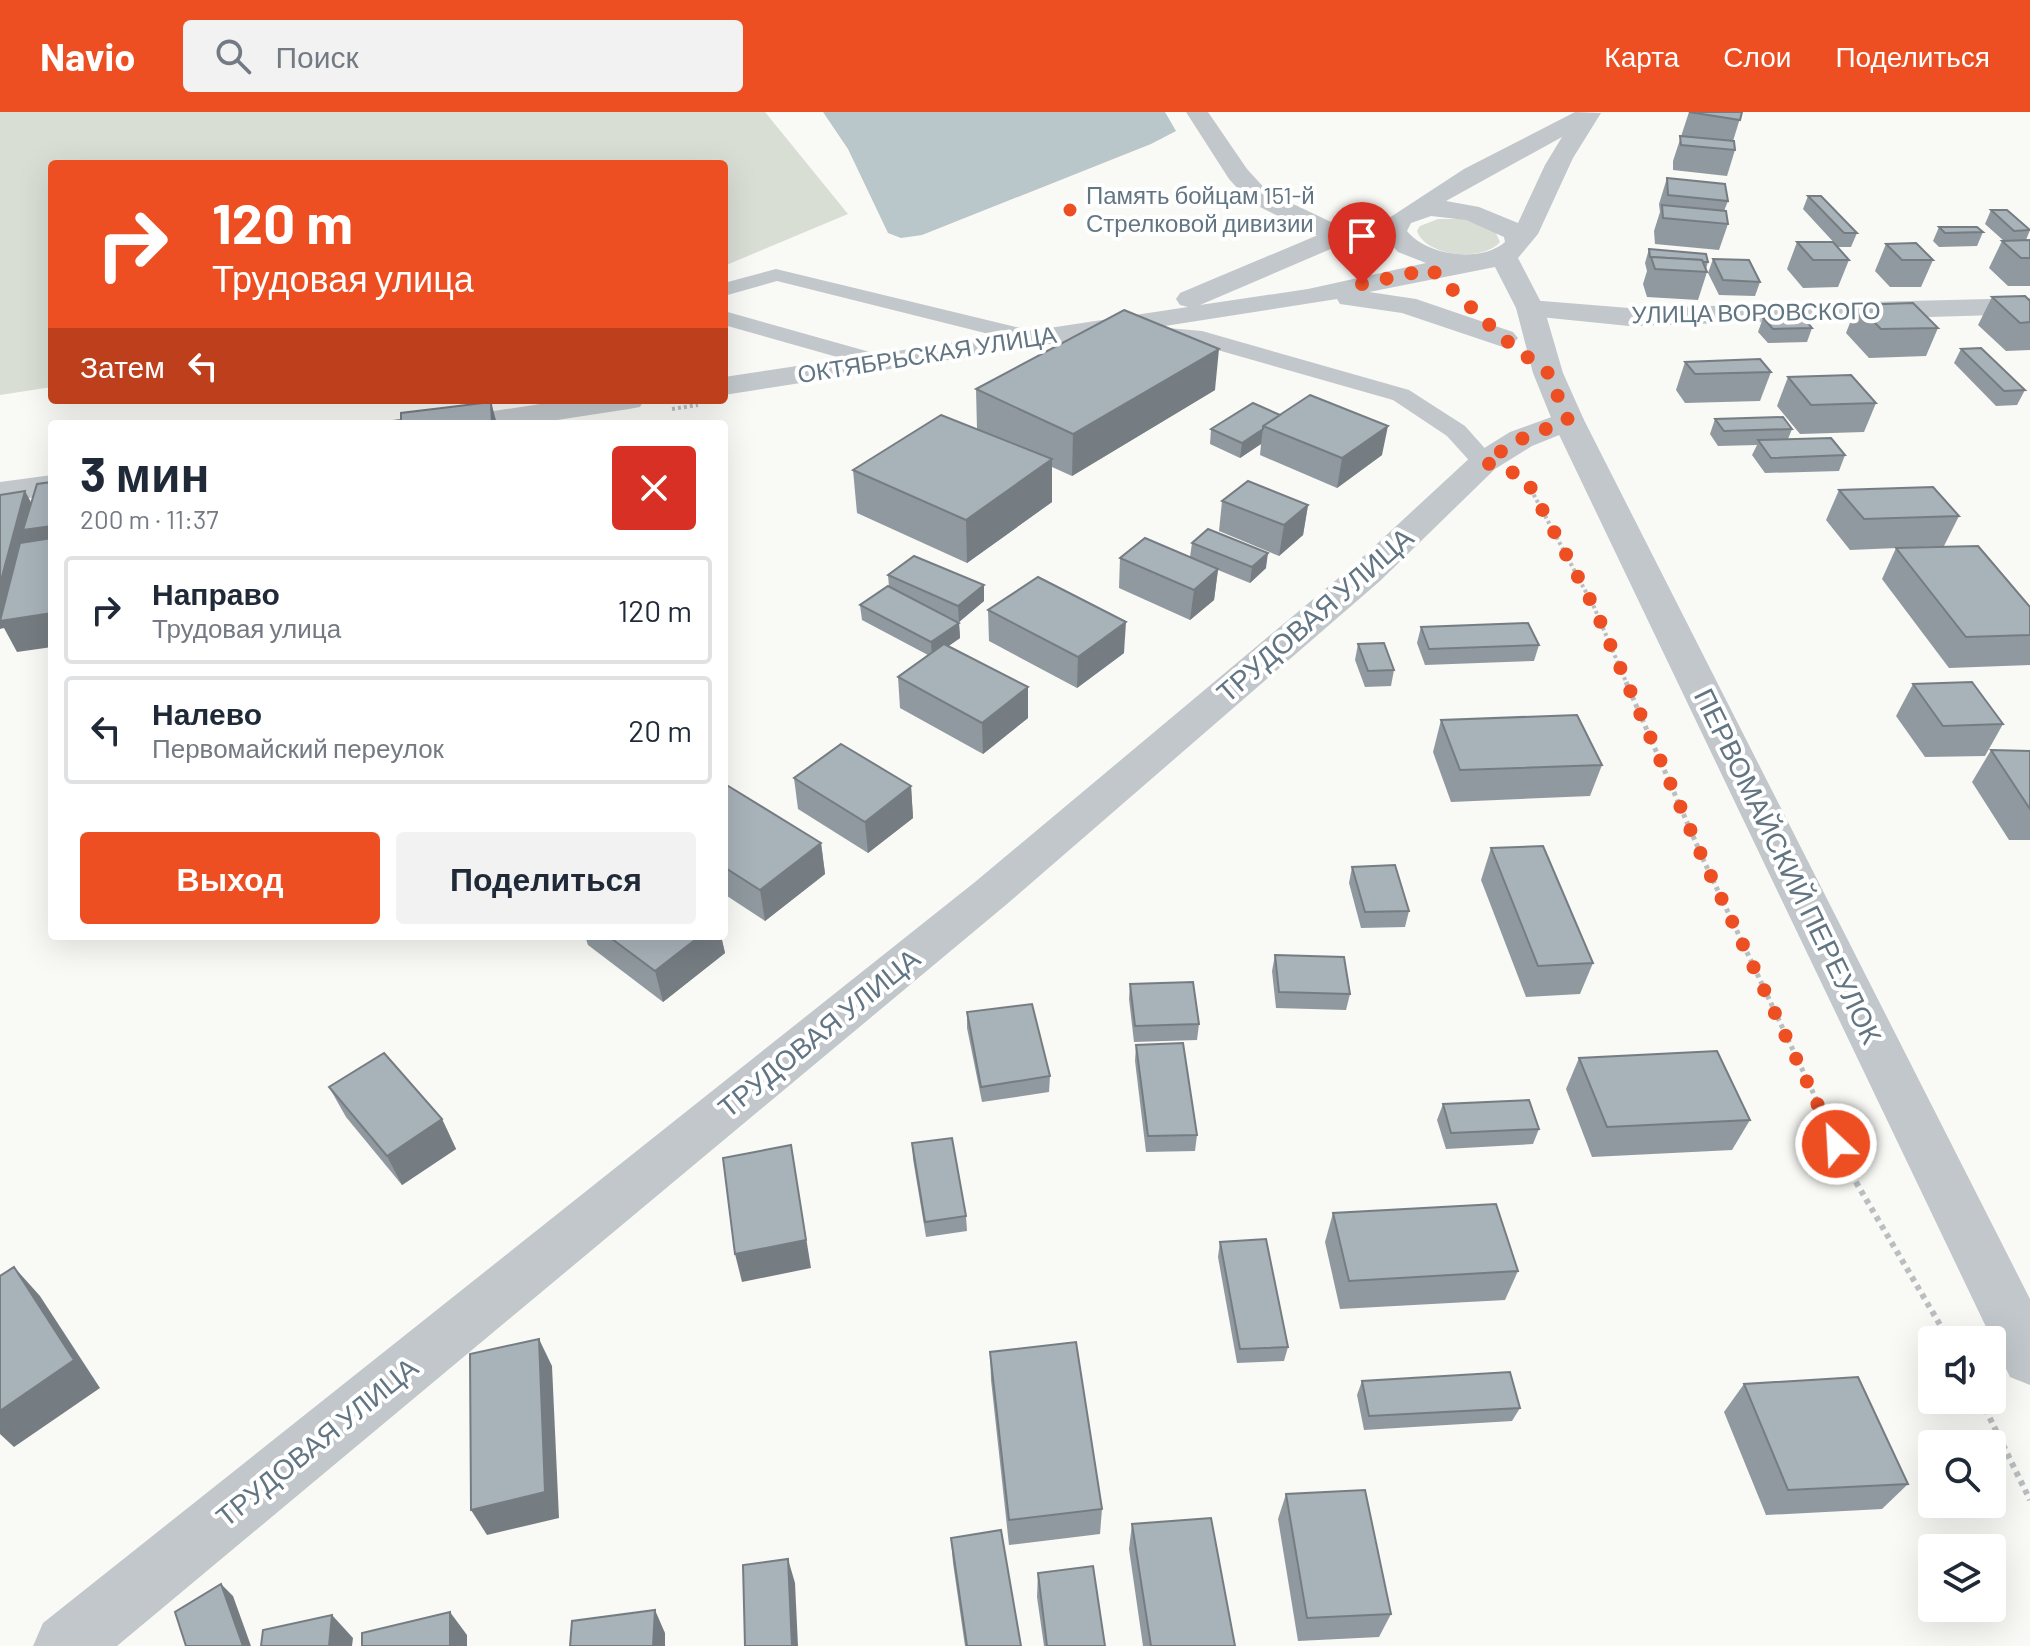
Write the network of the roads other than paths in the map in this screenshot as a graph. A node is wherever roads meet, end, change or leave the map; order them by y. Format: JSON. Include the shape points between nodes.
{"nodes":[{"id":1,"x":1197,"y":112,"type":"edge"},
{"id":2,"x":1591,"y":113,"type":"edge"},
{"id":3,"x":1402,"y":229,"type":"junction"},
{"id":4,"x":1339,"y":236,"type":"junction"},
{"id":5,"x":1510,"y":249,"type":"junction"},
{"id":6,"x":1471,"y":261,"type":"junction"},
{"id":7,"x":1431,"y":269,"type":"junction"},
{"id":8,"x":728,"y":289,"type":"edge"},
{"id":9,"x":1308,"y":297,"type":"junction"},
{"id":10,"x":2030,"y":306,"type":"edge"},
{"id":11,"x":1530,"y":308,"type":"junction"},
{"id":12,"x":728,"y":319,"type":"edge"},
{"id":13,"x":1116,"y":326,"type":"junction"},
{"id":14,"x":1033,"y":338,"type":"junction"},
{"id":15,"x":1503,"y":338,"type":"junction"},
{"id":16,"x":876,"y":361,"type":"junction"},
{"id":17,"x":1548,"y":373,"type":"junction"},
{"id":18,"x":728,"y":392,"type":"edge"},
{"id":19,"x":602,"y":404,"type":"edge"},
{"id":20,"x":495,"y":420,"type":"edge"},
{"id":21,"x":1568,"y":420,"type":"junction"},
{"id":22,"x":1484,"y":462,"type":"junction"},
{"id":23,"x":48,"y":486,"type":"edge"},
{"id":24,"x":0,"y":492,"type":"edge"},
{"id":25,"x":2030,"y":1358,"type":"edge"},
{"id":26,"x":66,"y":1646,"type":"edge"}],
"edges":[{"from":1,"to":4,"type":"street","via":[[1259,197]]},
{"from":2,"to":3,"type":"street","via":[[1473,174]]},
{"from":2,"to":5,"type":"street"},
{"from":3,"to":4,"type":"street","name":"ОКТЯБРЬСКАЯ УЛИЦА"},
{"from":3,"to":5,"type":"street","name":"ОКТЯБРЬСКАЯ УЛИЦА","via":[[1434,209],[1475,212],[1516,233]]},
{"from":3,"to":6,"type":"street","via":[[1435,257]]},
{"from":3,"to":7,"type":"street","name":"ПЕРВОМАЙСКИЙ ПЕРЕУЛОК"},
{"from":4,"to":13,"type":"street","name":"ОКТЯБРЬСКАЯ УЛИЦА"},
{"from":5,"to":6,"type":"street"},
{"from":5,"to":11,"type":"street","name":"ПЕРВОМАЙСКИЙ ПЕРЕУЛОК"},
{"from":6,"to":7,"type":"street","name":"ОКТЯБРЬСКАЯ УЛИЦА"},
{"from":7,"to":9,"type":"street","name":"ОКТЯБРЬСКАЯ УЛИЦА"},
{"from":7,"to":15,"type":"street","name":"ПЕРВОМАЙСКИЙ ПЕРЕУЛОК"},
{"from":8,"to":14,"type":"lane","via":[[776,275]]},
{"from":9,"to":13,"type":"street","name":"ОКТЯБРЬСКАЯ УЛИЦА"},
{"from":9,"to":15,"type":"street","name":"ОКТЯБРЬСКАЯ УЛИЦА","via":[[1406,305]]},
{"from":10,"to":11,"type":"street","name":"УЛИЦА ВОРОВСКОГО","via":[[1629,317]]},
{"from":11,"to":17,"type":"street","name":"ПЕРВОМАЙСКИЙ ПЕРЕУЛОК"},
{"from":12,"to":16,"type":"lane"},
{"from":13,"to":14,"type":"street","name":"ОКТЯБРЬСКАЯ УЛИЦА"},
{"from":13,"to":22,"type":"lane","via":[[1202,338],[1401,395],[1456,431]]},
{"from":14,"to":16,"type":"street","name":"ОКТЯБРЬСКАЯ УЛИЦА"},
{"from":15,"to":17,"type":"street","name":"ПЕРВОМАЙСКИЙ ПЕРЕУЛОК"},
{"from":16,"to":18,"type":"street","name":"ОКТЯБРЬСКАЯ УЛИЦА"},
{"from":17,"to":21,"type":"street","name":"ПЕРВОМАЙСКИЙ ПЕРЕУЛОК"},
{"from":19,"to":20,"type":"street"},
{"from":21,"to":22,"type":"street","name":"ТРУДОВАЯ УЛИЦА","via":[[1521,439]]},
{"from":21,"to":25,"type":"street","name":"ПЕРВОМАЙСКИЙ ПЕРЕУЛОК"},
{"from":22,"to":26,"type":"street","name":"ТРУДОВАЯ УЛИЦА","via":[[1367,573],[991,893]]},
{"from":23,"to":24,"type":"street"}]}
